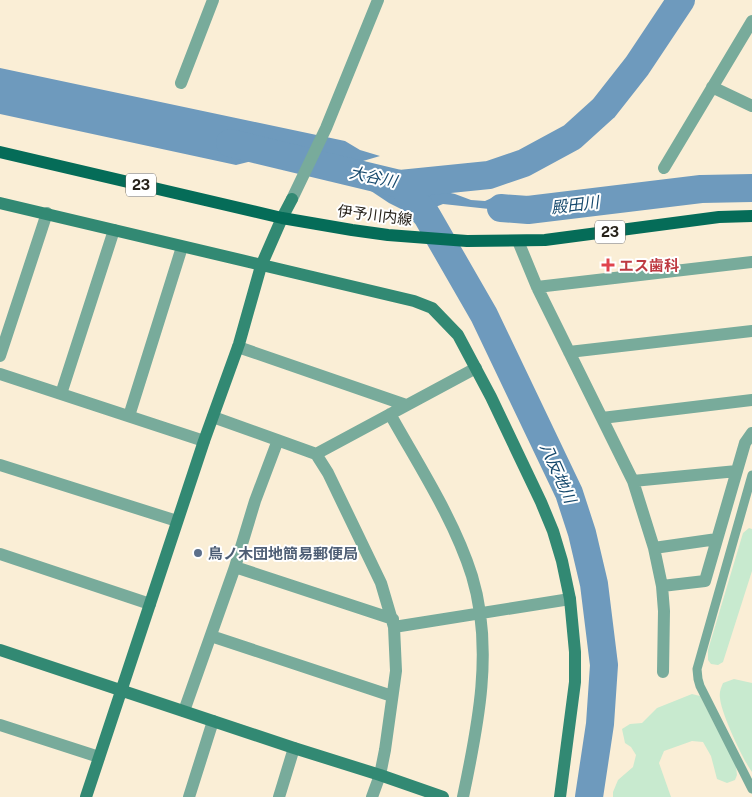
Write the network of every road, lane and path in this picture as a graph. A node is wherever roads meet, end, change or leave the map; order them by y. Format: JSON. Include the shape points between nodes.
{"nodes":[{"id":1,"x":213,"y":0,"type":"edge"},
{"id":2,"x":378,"y":0,"type":"edge"},
{"id":3,"x":751,"y":25,"type":"edge"},
{"id":4,"x":181,"y":83,"type":"dead end"},
{"id":5,"x":712,"y":87,"type":"junction"},
{"id":6,"x":752,"y":106,"type":"edge"},
{"id":7,"x":0,"y":152,"type":"edge"},
{"id":8,"x":664,"y":168,"type":"dead end"},
{"id":9,"x":0,"y":204,"type":"edge"},
{"id":10,"x":47,"y":214,"type":"junction"},
{"id":11,"x":752,"y":216,"type":"edge"},
{"id":12,"x":282,"y":218,"type":"junction"},
{"id":13,"x":114,"y":230,"type":"junction"},
{"id":14,"x":518,"y":241,"type":"junction"},
{"id":15,"x":182,"y":246,"type":"junction"},
{"id":16,"x":752,"y":262,"type":"edge"},
{"id":17,"x":261,"y":266,"type":"junction"},
{"id":18,"x":538,"y":288,"type":"junction"},
{"id":19,"x":752,"y":332,"type":"edge"},
{"id":20,"x":238,"y":347,"type":"junction"},
{"id":21,"x":569,"y":352,"type":"junction"},
{"id":22,"x":0,"y":356,"type":"edge"},
{"id":23,"x":476,"y":368,"type":"junction"},
{"id":24,"x":0,"y":374,"type":"edge"},
{"id":25,"x":61,"y":394,"type":"junction"},
{"id":26,"x":752,"y":400,"type":"edge"},
{"id":27,"x":406,"y":405,"type":"junction"},
{"id":28,"x":390,"y":414,"type":"junction"},
{"id":29,"x":129,"y":416,"type":"junction"},
{"id":30,"x":213,"y":417,"type":"junction"},
{"id":31,"x":602,"y":418,"type":"junction"},
{"id":32,"x":752,"y":433,"type":"edge"},
{"id":33,"x":278,"y":440,"type":"junction"},
{"id":34,"x":204,"y":441,"type":"junction"},
{"id":35,"x":316,"y":454,"type":"junction"},
{"id":36,"x":0,"y":465,"type":"edge"},
{"id":37,"x":737,"y":471,"type":"junction"},
{"id":38,"x":752,"y":475,"type":"edge"},
{"id":39,"x":633,"y":481,"type":"junction"},
{"id":40,"x":178,"y":521,"type":"junction"},
{"id":41,"x":718,"y":539,"type":"junction"},
{"id":42,"x":654,"y":548,"type":"junction"},
{"id":43,"x":0,"y":554,"type":"edge"},
{"id":44,"x":235,"y":567,"type":"junction"},
{"id":45,"x":662,"y":586,"type":"junction"},
{"id":46,"x":570,"y":599,"type":"junction"},
{"id":47,"x":150,"y":604,"type":"junction"},
{"id":48,"x":479,"y":612,"type":"junction"},
{"id":49,"x":393,"y":623,"type":"junction"},
{"id":50,"x":211,"y":636,"type":"junction"},
{"id":51,"x":0,"y":650,"type":"edge"},
{"id":52,"x":663,"y":672,"type":"dead end"},
{"id":53,"x":121,"y":689,"type":"junction"},
{"id":54,"x":392,"y":696,"type":"junction"},
{"id":55,"x":184,"y":712,"type":"junction"},
{"id":56,"x":213,"y":722,"type":"junction"},
{"id":57,"x":0,"y":725,"type":"edge"},
{"id":58,"x":294,"y":748,"type":"junction"},
{"id":59,"x":99,"y":757,"type":"junction"},
{"id":60,"x":380,"y":775,"type":"junction"},
{"id":61,"x":752,"y":789,"type":"edge"},
{"id":62,"x":86,"y":797,"type":"edge"},
{"id":63,"x":189,"y":797,"type":"edge"},
{"id":64,"x":279,"y":797,"type":"edge"},
{"id":65,"x":372,"y":797,"type":"edge"},
{"id":66,"x":443,"y":797,"type":"edge"},
{"id":67,"x":463,"y":797,"type":"edge"},
{"id":68,"x":560,"y":797,"type":"edge"}],
"edges":[{"from":1,"to":4,"type":"street"},
{"from":2,"to":12,"type":"street","via":[[326,128]]},
{"from":3,"to":5,"type":"street"},
{"from":5,"to":6,"type":"street"},
{"from":5,"to":8,"type":"street"},
{"from":7,"to":12,"type":"main road","name":"伊予川内線","number":"23"},
{"from":9,"to":10,"type":"street"},
{"from":10,"to":13,"type":"street"},
{"from":10,"to":22,"type":"street"},
{"from":11,"to":14,"type":"main road","name":"伊予川内線","number":"23","via":[[719,217]]},
{"from":12,"to":14,"type":"main road","name":"伊予川内線","number":"23","via":[[388,234],[467,241]]},
{"from":12,"to":17,"type":"street"},
{"from":13,"to":15,"type":"street"},
{"from":13,"to":25,"type":"street"},
{"from":14,"to":18,"type":"street"},
{"from":15,"to":17,"type":"street"},
{"from":15,"to":29,"type":"street"},
{"from":16,"to":18,"type":"street"},
{"from":17,"to":20,"type":"street"},
{"from":17,"to":23,"type":"street","via":[[414,301],[432,308],[458,335]]},
{"from":18,"to":21,"type":"street"},
{"from":19,"to":21,"type":"street"},
{"from":20,"to":27,"type":"street"},
{"from":20,"to":30,"type":"street"},
{"from":21,"to":31,"type":"street"},
{"from":23,"to":27,"type":"street"},
{"from":23,"to":46,"type":"street","via":[[547,517],[562,561]]},
{"from":24,"to":25,"type":"street"},
{"from":25,"to":29,"type":"street"},
{"from":26,"to":31,"type":"street"},
{"from":27,"to":28,"type":"street"},
{"from":28,"to":35,"type":"street"},
{"from":28,"to":48,"type":"street","via":[[462,550],[472,577]]},
{"from":29,"to":34,"type":"street"},
{"from":30,"to":33,"type":"street"},
{"from":30,"to":34,"type":"street"},
{"from":31,"to":39,"type":"street"},
{"from":32,"to":37,"type":"street"},
{"from":33,"to":35,"type":"street"},
{"from":33,"to":44,"type":"street"},
{"from":34,"to":40,"type":"street"},
{"from":35,"to":49,"type":"street","via":[[369,555]]},
{"from":36,"to":40,"type":"street"},
{"from":37,"to":39,"type":"street"},
{"from":37,"to":41,"type":"street"},
{"from":38,"to":61,"type":"lane","via":[[699,661],[698,678]]},
{"from":39,"to":42,"type":"street"},
{"from":40,"to":47,"type":"street"},
{"from":41,"to":42,"type":"street"},
{"from":41,"to":45,"type":"street","via":[[705,581]]},
{"from":42,"to":45,"type":"street"},
{"from":43,"to":47,"type":"street"},
{"from":44,"to":49,"type":"street"},
{"from":44,"to":50,"type":"street"},
{"from":45,"to":52,"type":"street"},
{"from":46,"to":48,"type":"street"},
{"from":46,"to":68,"type":"street","via":[[575,682]]},
{"from":47,"to":53,"type":"street"},
{"from":48,"to":49,"type":"street"},
{"from":48,"to":67,"type":"street","via":[[483,669]]},
{"from":49,"to":54,"type":"street","via":[[396,671]]},
{"from":50,"to":54,"type":"street"},
{"from":50,"to":55,"type":"street"},
{"from":51,"to":53,"type":"street"},
{"from":53,"to":55,"type":"street"},
{"from":53,"to":59,"type":"street"},
{"from":54,"to":60,"type":"street"},
{"from":55,"to":56,"type":"street"},
{"from":56,"to":58,"type":"street"},
{"from":56,"to":63,"type":"street"},
{"from":57,"to":59,"type":"street"},
{"from":58,"to":60,"type":"street"},
{"from":58,"to":64,"type":"street"},
{"from":59,"to":62,"type":"street"},
{"from":60,"to":65,"type":"street"},
{"from":60,"to":66,"type":"street"}]}
